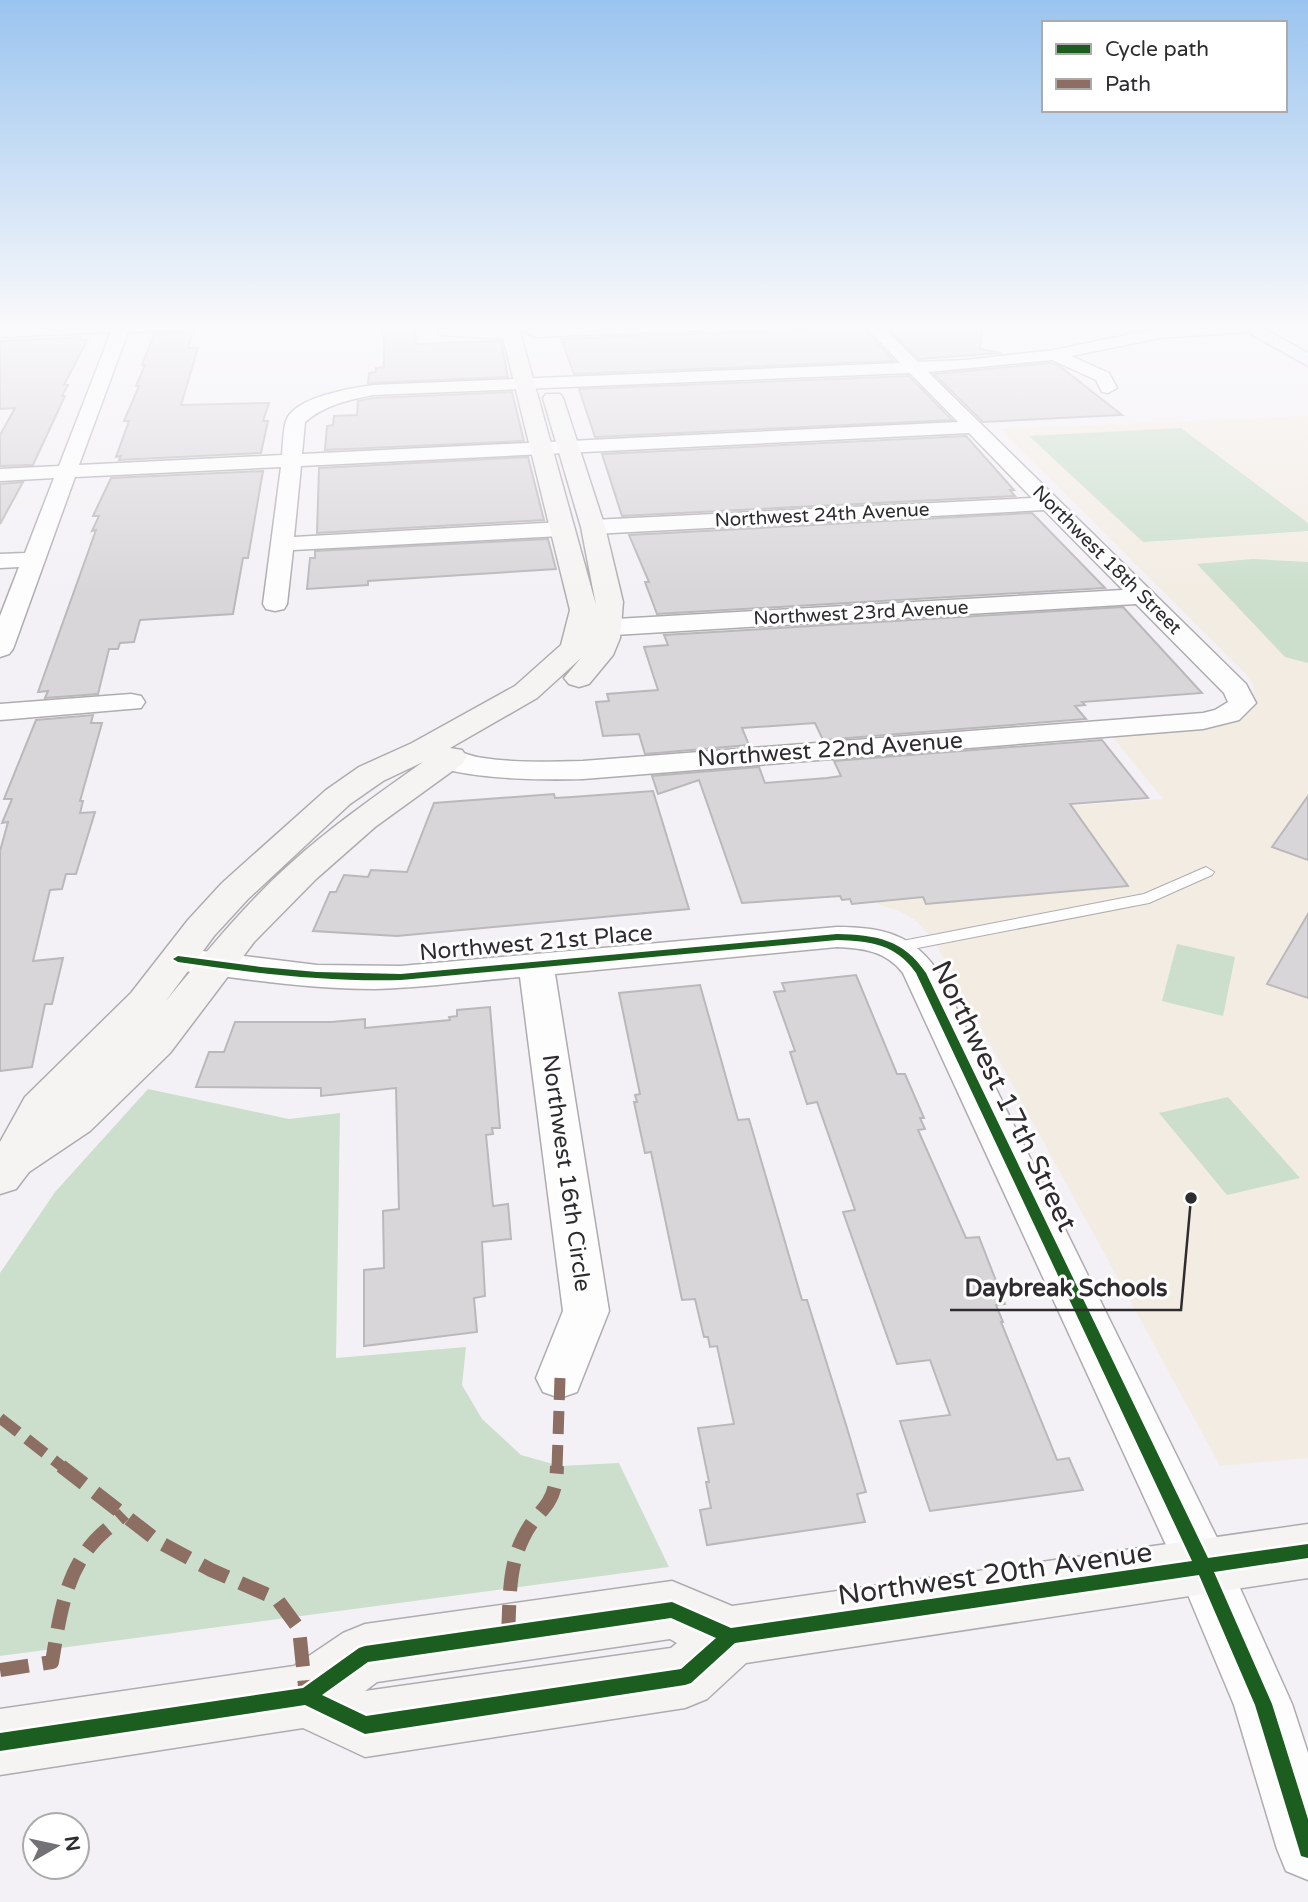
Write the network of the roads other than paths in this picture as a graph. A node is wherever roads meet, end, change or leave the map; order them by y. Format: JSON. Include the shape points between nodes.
{"nodes":[{"id":1,"x":89,"y":414,"type":"edge"},
{"id":2,"x":302,"y":414,"type":"edge"},
{"id":3,"x":545,"y":414,"type":"edge"},
{"id":4,"x":963,"y":414,"type":"edge"},
{"id":5,"x":976,"y":427,"type":"junction"},
{"id":6,"x":554,"y":448,"type":"junction"},
{"id":7,"x":291,"y":461,"type":"junction"},
{"id":8,"x":67,"y":471,"type":"junction"},
{"id":9,"x":0,"y":475,"type":"edge"},
{"id":10,"x":1050,"y":503,"type":"junction"},
{"id":11,"x":593,"y":527,"type":"junction"},
{"id":12,"x":561,"y":529,"type":"junction"},
{"id":13,"x":282,"y":544,"type":"junction"},
{"id":14,"x":34,"y":559,"type":"junction"},
{"id":15,"x":0,"y":561,"type":"edge"},
{"id":16,"x":1141,"y":596,"type":"junction"},
{"id":17,"x":275,"y":604,"type":"dead end"},
{"id":18,"x":595,"y":628,"type":"junction"},
{"id":19,"x":0,"y":649,"type":"edge"},
{"id":20,"x":131,"y":702,"type":"dead end"},
{"id":21,"x":1237,"y":709,"type":"joint"},
{"id":22,"x":0,"y":712,"type":"edge"},
{"id":23,"x":434,"y":755,"type":"junction"},
{"id":24,"x":1206,"y":872,"type":"dead end"},
{"id":25,"x":897,"y":947,"type":"junction"},
{"id":26,"x":178,"y":959,"type":"junction"},
{"id":27,"x":218,"y":965,"type":"junction"},
{"id":28,"x":536,"y":965,"type":"junction"},
{"id":29,"x":6,"y":1169,"type":"edge"},
{"id":30,"x":560,"y":1378,"type":"dead end"},
{"id":31,"x":1308,"y":1551,"type":"edge"},
{"id":32,"x":1203,"y":1566,"type":"junction"},
{"id":33,"x":0,"y":1742,"type":"edge"},
{"id":34,"x":1308,"y":1849,"type":"edge"}],
"edges":[{"from":1,"to":8,"type":"street"},
{"from":2,"to":7,"type":"street","via":[[296,420]]},
{"from":3,"to":6,"type":"street"},
{"from":4,"to":5,"type":"street","name":"Northwest 18th Street"},
{"from":5,"to":6,"type":"street"},
{"from":5,"to":10,"type":"street","name":"Northwest 18th Street"},
{"from":6,"to":7,"type":"street"},
{"from":6,"to":11,"type":"street"},
{"from":6,"to":12,"type":"street"},
{"from":7,"to":8,"type":"street"},
{"from":7,"to":13,"type":"street"},
{"from":8,"to":9,"type":"street"},
{"from":8,"to":14,"type":"street"},
{"from":10,"to":11,"type":"street","name":"Northwest 24th Avenue"},
{"from":10,"to":16,"type":"street","name":"Northwest 18th Street"},
{"from":11,"to":18,"type":"street","via":[[610,603]]},
{"from":12,"to":13,"type":"street"},
{"from":12,"to":18,"type":"street","via":[[584,610]]},
{"from":13,"to":17,"type":"street"},
{"from":14,"to":15,"type":"street"},
{"from":14,"to":19,"type":"street"},
{"from":16,"to":18,"type":"street","name":"Northwest 23rd Avenue"},
{"from":16,"to":21,"type":"street","name":"Northwest 18th Street","via":[[1236,690],[1242,703]]},
{"from":18,"to":23,"type":"street","via":[[526,692]]},
{"from":20,"to":22,"type":"street"},
{"from":21,"to":23,"type":"street","name":"Northwest 22nd Avenue","via":[[1226,717],[1203,721],[583,770],[519,773]]},
{"from":23,"to":26,"type":"street","via":[[371,774],[338,797],[234,891]]},
{"from":23,"to":27,"type":"street","via":[[303,871],[241,934]]},
{"from":24,"to":25,"type":"lane","via":[[1149,898]]},
{"from":25,"to":28,"type":"street","name":"Northwest 21st Place","via":[[836,937]]},
{"from":25,"to":32,"type":"street","name":"Northwest 17th Street","via":[[921,973]]},
{"from":26,"to":27,"type":"street","name":"Northwest 21st Place"},
{"from":26,"to":29,"type":"street","via":[[145,1002],[40,1108]]},
{"from":27,"to":28,"type":"street","name":"Northwest 21st Place","via":[[340,979]]},
{"from":27,"to":29,"type":"street","via":[[155,1044],[74,1120]]},
{"from":28,"to":30,"type":"street","name":"Northwest 16th Circle","via":[[586,1311]]},
{"from":31,"to":32,"type":"street","name":"Northwest 20th Avenue"},
{"from":32,"to":33,"type":"street","name":"Northwest 20th Avenue","via":[[731,1636],[685,1677],[365,1725],[306,1696]]},
{"from":32,"to":34,"type":"street","name":"Northwest 17th Street","via":[[1263,1704]]}]}
